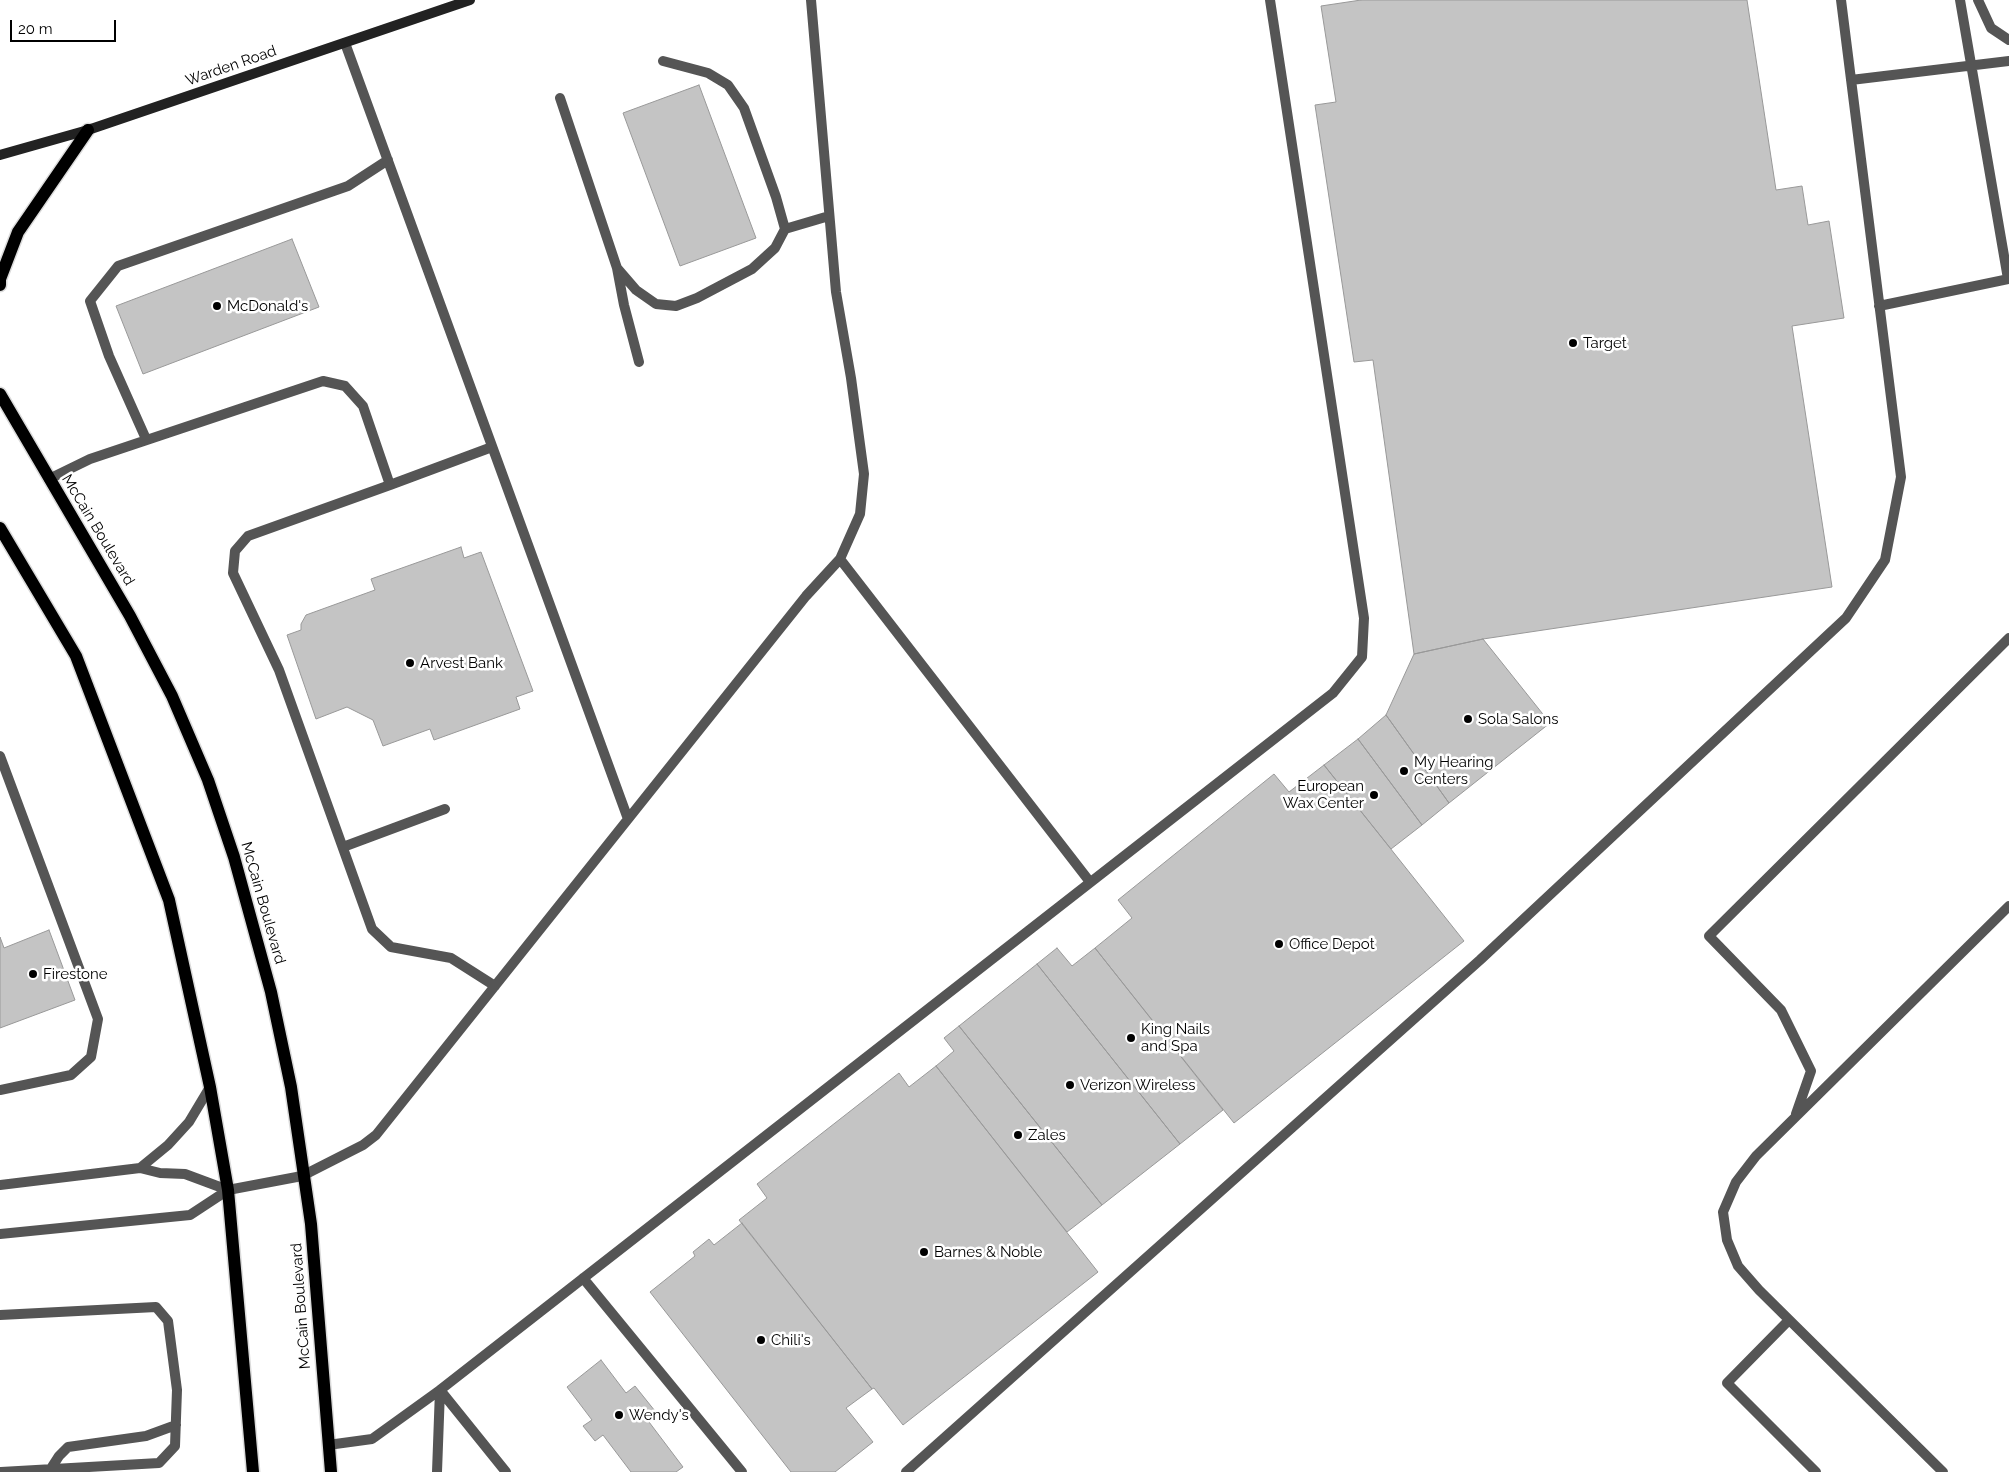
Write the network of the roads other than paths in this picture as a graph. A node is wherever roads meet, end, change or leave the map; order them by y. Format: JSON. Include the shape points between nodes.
{"nodes":[{"id":1,"x":470,"y":0,"type":"edge"},
{"id":2,"x":811,"y":0,"type":"edge"},
{"id":3,"x":1270,"y":0,"type":"edge"},
{"id":4,"x":1841,"y":0,"type":"edge"},
{"id":5,"x":1960,"y":0,"type":"edge"},
{"id":6,"x":1978,"y":0,"type":"edge"},
{"id":7,"x":2009,"y":40,"type":"edge"},
{"id":8,"x":345,"y":42,"type":"junction"},
{"id":9,"x":663,"y":62,"type":"dead end"},
{"id":10,"x":2009,"y":62,"type":"edge"},
{"id":11,"x":1970,"y":66,"type":"junction"},
{"id":12,"x":1851,"y":80,"type":"junction"},
{"id":13,"x":560,"y":98,"type":"dead end"},
{"id":14,"x":88,"y":130,"type":"junction"},
{"id":15,"x":0,"y":155,"type":"edge"},
{"id":16,"x":388,"y":160,"type":"junction"},
{"id":17,"x":829,"y":216,"type":"junction"},
{"id":18,"x":785,"y":229,"type":"junction"},
{"id":19,"x":618,"y":268,"type":"junction"},
{"id":20,"x":2008,"y":279,"type":"edge"},
{"id":21,"x":0,"y":285,"type":"edge"},
{"id":22,"x":1879,"y":306,"type":"junction"},
{"id":23,"x":639,"y":362,"type":"dead end"},
{"id":24,"x":0,"y":394,"type":"edge"},
{"id":25,"x":146,"y":439,"type":"junction"},
{"id":26,"x":492,"y":447,"type":"junction"},
{"id":27,"x":49,"y":479,"type":"junction"},
{"id":28,"x":390,"y":485,"type":"junction"},
{"id":29,"x":0,"y":528,"type":"edge"},
{"id":30,"x":840,"y":559,"type":"junction"},
{"id":31,"x":2009,"y":638,"type":"edge"},
{"id":32,"x":0,"y":756,"type":"edge"},
{"id":33,"x":446,"y":808,"type":"dead end"},
{"id":34,"x":628,"y":820,"type":"junction"},
{"id":35,"x":343,"y":847,"type":"junction"},
{"id":36,"x":1090,"y":882,"type":"junction"},
{"id":37,"x":2009,"y":906,"type":"edge"},
{"id":38,"x":495,"y":986,"type":"junction"},
{"id":39,"x":210,"y":1087,"type":"junction"},
{"id":40,"x":0,"y":1090,"type":"edge"},
{"id":41,"x":1795,"y":1118,"type":"junction"},
{"id":42,"x":140,"y":1168,"type":"junction"},
{"id":43,"x":302,"y":1176,"type":"junction"},
{"id":44,"x":0,"y":1185,"type":"edge"},
{"id":45,"x":228,"y":1190,"type":"junction"},
{"id":46,"x":0,"y":1234,"type":"edge"},
{"id":47,"x":583,"y":1278,"type":"junction"},
{"id":48,"x":0,"y":1315,"type":"edge"},
{"id":49,"x":1789,"y":1320,"type":"junction"},
{"id":50,"x":440,"y":1390,"type":"junction"},
{"id":51,"x":176,"y":1425,"type":"junction"},
{"id":52,"x":328,"y":1445,"type":"junction"},
{"id":53,"x":50,"y":1470,"type":"junction"},
{"id":54,"x":1,"y":1472,"type":"edge"},
{"id":55,"x":253,"y":1472,"type":"edge"},
{"id":56,"x":331,"y":1472,"type":"edge"},
{"id":57,"x":437,"y":1472,"type":"edge"},
{"id":58,"x":506,"y":1472,"type":"edge"},
{"id":59,"x":742,"y":1472,"type":"edge"},
{"id":60,"x":906,"y":1472,"type":"edge"},
{"id":61,"x":1816,"y":1472,"type":"edge"},
{"id":62,"x":1942,"y":1472,"type":"edge"}],
"edges":[{"from":1,"to":8,"type":"street","name":"Warden Road"},
{"from":2,"to":17,"type":"lane"},
{"from":3,"to":36,"type":"lane","via":[[1364,618],[1362,657],[1333,693]]},
{"from":4,"to":12,"type":"lane"},
{"from":5,"to":11,"type":"lane"},
{"from":6,"to":7,"type":"lane","via":[[1992,28]]},
{"from":8,"to":14,"type":"street","name":"Warden Road"},
{"from":8,"to":16,"type":"lane"},
{"from":9,"to":18,"type":"lane","via":[[708,73],[728,85],[744,108]]},
{"from":10,"to":11,"type":"lane"},
{"from":11,"to":12,"type":"lane"},
{"from":11,"to":20,"type":"lane"},
{"from":12,"to":22,"type":"lane"},
{"from":13,"to":19,"type":"lane"},
{"from":14,"to":15,"type":"street","name":"Warden Road"},
{"from":14,"to":21,"type":"main road","via":[[18,232]]},
{"from":16,"to":25,"type":"lane","via":[[348,186],[118,266],[90,301],[108,356]]},
{"from":16,"to":26,"type":"lane"},
{"from":17,"to":18,"type":"lane"},
{"from":17,"to":30,"type":"lane","via":[[836,292],[864,474],[860,514]]},
{"from":18,"to":19,"type":"lane","via":[[775,248],[752,269],[676,306],[656,304],[636,290]]},
{"from":19,"to":23,"type":"lane"},
{"from":20,"to":22,"type":"lane"},
{"from":22,"to":60,"type":"lane","via":[[1901,477],[1885,560],[1846,618],[1480,960]]},
{"from":24,"to":27,"type":"main road","name":"McCain Boulevard"},
{"from":25,"to":27,"type":"lane","via":[[90,459]]},
{"from":25,"to":28,"type":"lane","via":[[323,381],[345,386],[363,406]]},
{"from":26,"to":28,"type":"lane"},
{"from":26,"to":34,"type":"lane"},
{"from":27,"to":43,"type":"main road","name":"McCain Boulevard","via":[[134,624],[172,696],[208,780],[234,857],[271,992],[291,1087]]},
{"from":28,"to":35,"type":"lane","via":[[248,536],[235,551],[233,573],[279,670]]},
{"from":29,"to":39,"type":"main road","via":[[76,656],[165,891]]},
{"from":30,"to":34,"type":"lane","via":[[806,596]]},
{"from":30,"to":36,"type":"lane"},
{"from":31,"to":41,"type":"lane","via":[[1709,936],[1781,1010],[1811,1071]]},
{"from":32,"to":40,"type":"lane","via":[[98,1019],[91,1057],[71,1075]]},
{"from":33,"to":35,"type":"lane"},
{"from":34,"to":38,"type":"lane"},
{"from":35,"to":38,"type":"lane","via":[[372,929],[391,947],[451,958]]},
{"from":36,"to":47,"type":"lane"},
{"from":37,"to":41,"type":"lane"},
{"from":38,"to":43,"type":"lane","via":[[376,1135]]},
{"from":39,"to":42,"type":"lane","via":[[189,1122]]},
{"from":39,"to":45,"type":"main road"},
{"from":41,"to":49,"type":"lane","via":[[1751,1162],[1736,1182],[1723,1212],[1728,1240],[1738,1266]]},
{"from":42,"to":44,"type":"lane"},
{"from":42,"to":45,"type":"lane","via":[[185,1174]]},
{"from":43,"to":45,"type":"lane"},
{"from":43,"to":52,"type":"main road","name":"McCain Boulevard","via":[[311,1224]]},
{"from":45,"to":46,"type":"lane","via":[[190,1215]]},
{"from":45,"to":55,"type":"main road"},
{"from":47,"to":50,"type":"lane"},
{"from":47,"to":59,"type":"lane"},
{"from":48,"to":51,"type":"lane","via":[[156,1306],[168,1321],[177,1390]]},
{"from":49,"to":61,"type":"lane","via":[[1727,1383]]},
{"from":49,"to":62,"type":"lane"},
{"from":50,"to":52,"type":"lane","via":[[372,1438]]},
{"from":50,"to":57,"type":"lane"},
{"from":50,"to":58,"type":"lane"},
{"from":51,"to":53,"type":"lane","via":[[146,1436],[68,1447]]},
{"from":51,"to":53,"type":"lane","via":[[175,1446],[159,1463]]},
{"from":52,"to":56,"type":"main road","name":"McCain Boulevard"},
{"from":53,"to":54,"type":"lane"}]}
